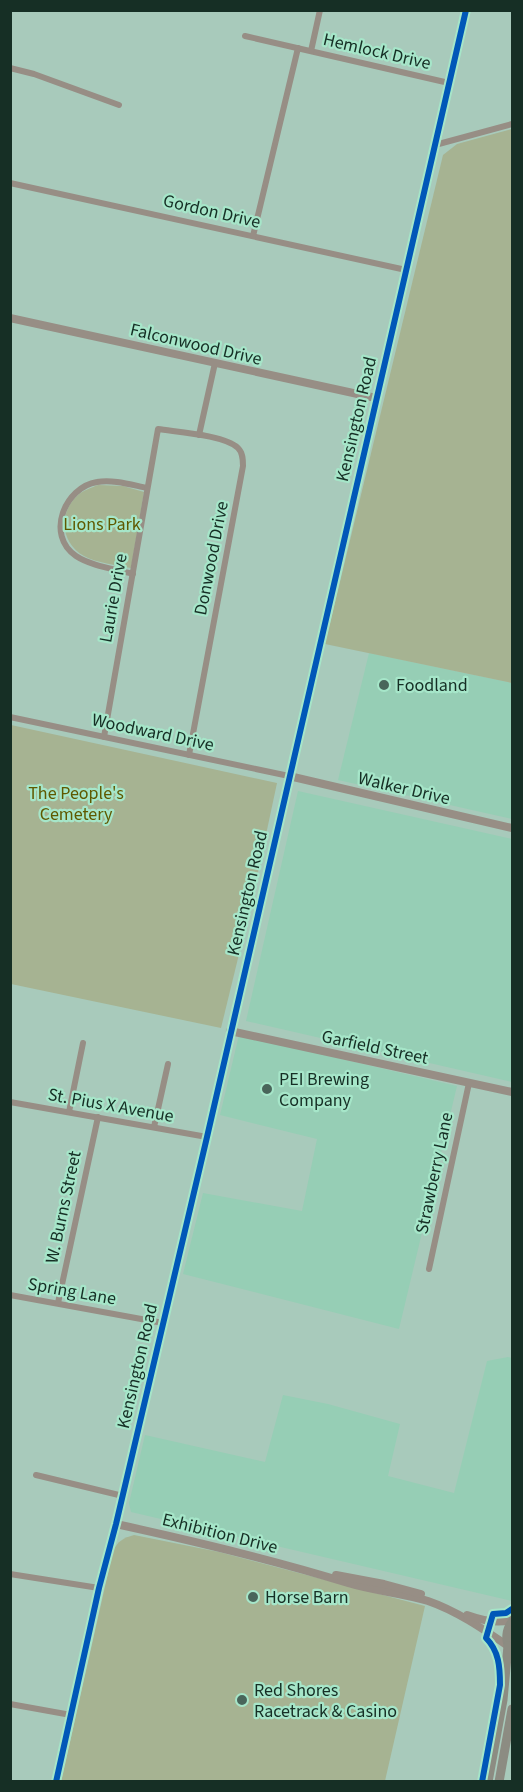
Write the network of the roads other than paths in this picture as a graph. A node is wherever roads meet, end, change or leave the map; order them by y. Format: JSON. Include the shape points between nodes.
{"nodes":[{"id":1,"x":320,"y":10,"type":"edge"},
{"id":2,"x":466,"y":10,"type":"edge"},
{"id":3,"x":245,"y":36,"type":"dead end"},
{"id":4,"x":298,"y":48,"type":"junction"},
{"id":5,"x":311,"y":51,"type":"junction"},
{"id":6,"x":10,"y":68,"type":"edge"},
{"id":7,"x":449,"y":84,"type":"junction"},
{"id":8,"x":119,"y":105,"type":"dead end"},
{"id":9,"x":513,"y":124,"type":"edge"},
{"id":10,"x":435,"y":145,"type":"junction"},
{"id":11,"x":10,"y":183,"type":"edge"},
{"id":12,"x":253,"y":236,"type":"junction"},
{"id":13,"x":406,"y":270,"type":"junction"},
{"id":14,"x":10,"y":318,"type":"edge"},
{"id":15,"x":215,"y":363,"type":"junction"},
{"id":16,"x":376,"y":398,"type":"junction"},
{"id":17,"x":158,"y":429,"type":"joint"},
{"id":18,"x":199,"y":435,"type":"junction"},
{"id":19,"x":147,"y":488,"type":"junction"},
{"id":20,"x":133,"y":574,"type":"junction"},
{"id":21,"x":10,"y":717,"type":"edge"},
{"id":22,"x":104,"y":737,"type":"junction"},
{"id":23,"x":189,"y":755,"type":"junction"},
{"id":24,"x":289,"y":776,"type":"junction"},
{"id":25,"x":513,"y":828,"type":"edge"},
{"id":26,"x":230,"y":1031,"type":"junction"},
{"id":27,"x":83,"y":1042,"type":"dead end"},
{"id":28,"x":168,"y":1064,"type":"dead end"},
{"id":29,"x":469,"y":1083,"type":"junction"},
{"id":30,"x":513,"y":1092,"type":"edge"},
{"id":31,"x":10,"y":1102,"type":"edge"},
{"id":32,"x":69,"y":1112,"type":"junction"},
{"id":33,"x":98,"y":1117,"type":"junction"},
{"id":34,"x":154,"y":1127,"type":"junction"},
{"id":35,"x":207,"y":1137,"type":"junction"},
{"id":36,"x":429,"y":1269,"type":"dead end"},
{"id":37,"x":10,"y":1294,"type":"edge"},
{"id":38,"x":58,"y":1303,"type":"junction"},
{"id":39,"x":163,"y":1323,"type":"junction"},
{"id":40,"x":36,"y":1475,"type":"dead end"},
{"id":41,"x":123,"y":1496,"type":"junction"},
{"id":42,"x":116,"y":1524,"type":"junction"},
{"id":43,"x":317,"y":1572,"type":"junction"},
{"id":44,"x":10,"y":1574,"type":"edge"},
{"id":45,"x":99,"y":1588,"type":"junction"},
{"id":46,"x":513,"y":1620,"type":"edge"},
{"id":47,"x":510,"y":1650,"type":"edge"},
{"id":48,"x":10,"y":1704,"type":"edge"},
{"id":49,"x":513,"y":1709,"type":"edge"},
{"id":50,"x":71,"y":1715,"type":"junction"},
{"id":51,"x":56,"y":1782,"type":"edge"},
{"id":52,"x":488,"y":1782,"type":"edge"},
{"id":53,"x":499,"y":1782,"type":"edge"}],
"edges":[{"from":1,"to":5,"type":"street"},
{"from":2,"to":7,"type":"street","name":"Kensington Road"},
{"from":3,"to":4,"type":"street","name":"Hemlock Drive"},
{"from":4,"to":5,"type":"street","name":"Hemlock Drive"},
{"from":4,"to":12,"type":"street"},
{"from":5,"to":7,"type":"street","name":"Hemlock Drive"},
{"from":6,"to":8,"type":"street"},
{"from":7,"to":10,"type":"street","name":"Kensington Road"},
{"from":9,"to":10,"type":"street"},
{"from":10,"to":13,"type":"street","name":"Kensington Road"},
{"from":11,"to":12,"type":"street","name":"Gordon Drive"},
{"from":12,"to":13,"type":"street","name":"Gordon Drive"},
{"from":13,"to":16,"type":"street","name":"Kensington Road"},
{"from":14,"to":15,"type":"street","name":"Falconwood Drive"},
{"from":15,"to":16,"type":"street","name":"Falconwood Drive"},
{"from":15,"to":18,"type":"street"},
{"from":16,"to":24,"type":"street","name":"Kensington Road"},
{"from":17,"to":18,"type":"street","name":"Donwood Drive"},
{"from":17,"to":19,"type":"street","name":"Laurie Drive"},
{"from":18,"to":23,"type":"street","name":"Donwood Drive","via":[[235,446],[240,450],[243,466]]},
{"from":19,"to":20,"type":"street","name":"Laurie Drive"},
{"from":19,"to":20,"type":"street","via":[[98,482],[83,486],[67,501],[60,525],[62,538],[74,555]]},
{"from":20,"to":22,"type":"street","name":"Laurie Drive"},
{"from":21,"to":22,"type":"street","name":"Woodward Drive"},
{"from":22,"to":23,"type":"street","name":"Woodward Drive"},
{"from":23,"to":24,"type":"street","name":"Woodward Drive"},
{"from":24,"to":25,"type":"street","name":"Walker Drive"},
{"from":24,"to":26,"type":"street","name":"Kensington Road"},
{"from":26,"to":29,"type":"street","name":"Garfield Street"},
{"from":26,"to":35,"type":"street","name":"Kensington Road"},
{"from":27,"to":32,"type":"street"},
{"from":28,"to":34,"type":"street"},
{"from":29,"to":30,"type":"street","name":"Garfield Street"},
{"from":29,"to":36,"type":"street","name":"Strawberry Lane"},
{"from":31,"to":32,"type":"street","name":"St. Pius X Avenue"},
{"from":32,"to":33,"type":"street","name":"St. Pius X Avenue"},
{"from":33,"to":34,"type":"street","name":"St. Pius X Avenue"},
{"from":33,"to":38,"type":"street","name":"W. Burns Street"},
{"from":34,"to":35,"type":"street","name":"St. Pius X Avenue"},
{"from":35,"to":39,"type":"street","name":"Kensington Road"},
{"from":37,"to":38,"type":"street","name":"Spring Lane"},
{"from":38,"to":39,"type":"street","name":"Spring Lane"},
{"from":39,"to":41,"type":"street","name":"Kensington Road"},
{"from":40,"to":41,"type":"street"},
{"from":41,"to":42,"type":"street","name":"Kensington Road"},
{"from":42,"to":43,"type":"street","name":"Exhibition Drive"},
{"from":42,"to":45,"type":"street","name":"Kensington Road"},
{"from":43,"to":46,"type":"street","name":"Exhibition Drive","via":[[429,1596],[477,1619]]},
{"from":43,"to":47,"type":"street","name":"Exhibition Drive","via":[[431,1602],[474,1623]]},
{"from":44,"to":45,"type":"street"},
{"from":45,"to":50,"type":"street","name":"Kensington Road"},
{"from":46,"to":47,"type":"highway","via":[[507,1632]]},
{"from":47,"to":52,"type":"highway"},
{"from":48,"to":50,"type":"street"},
{"from":49,"to":53,"type":"highway"},
{"from":50,"to":51,"type":"street","name":"Kensington Road"}]}
